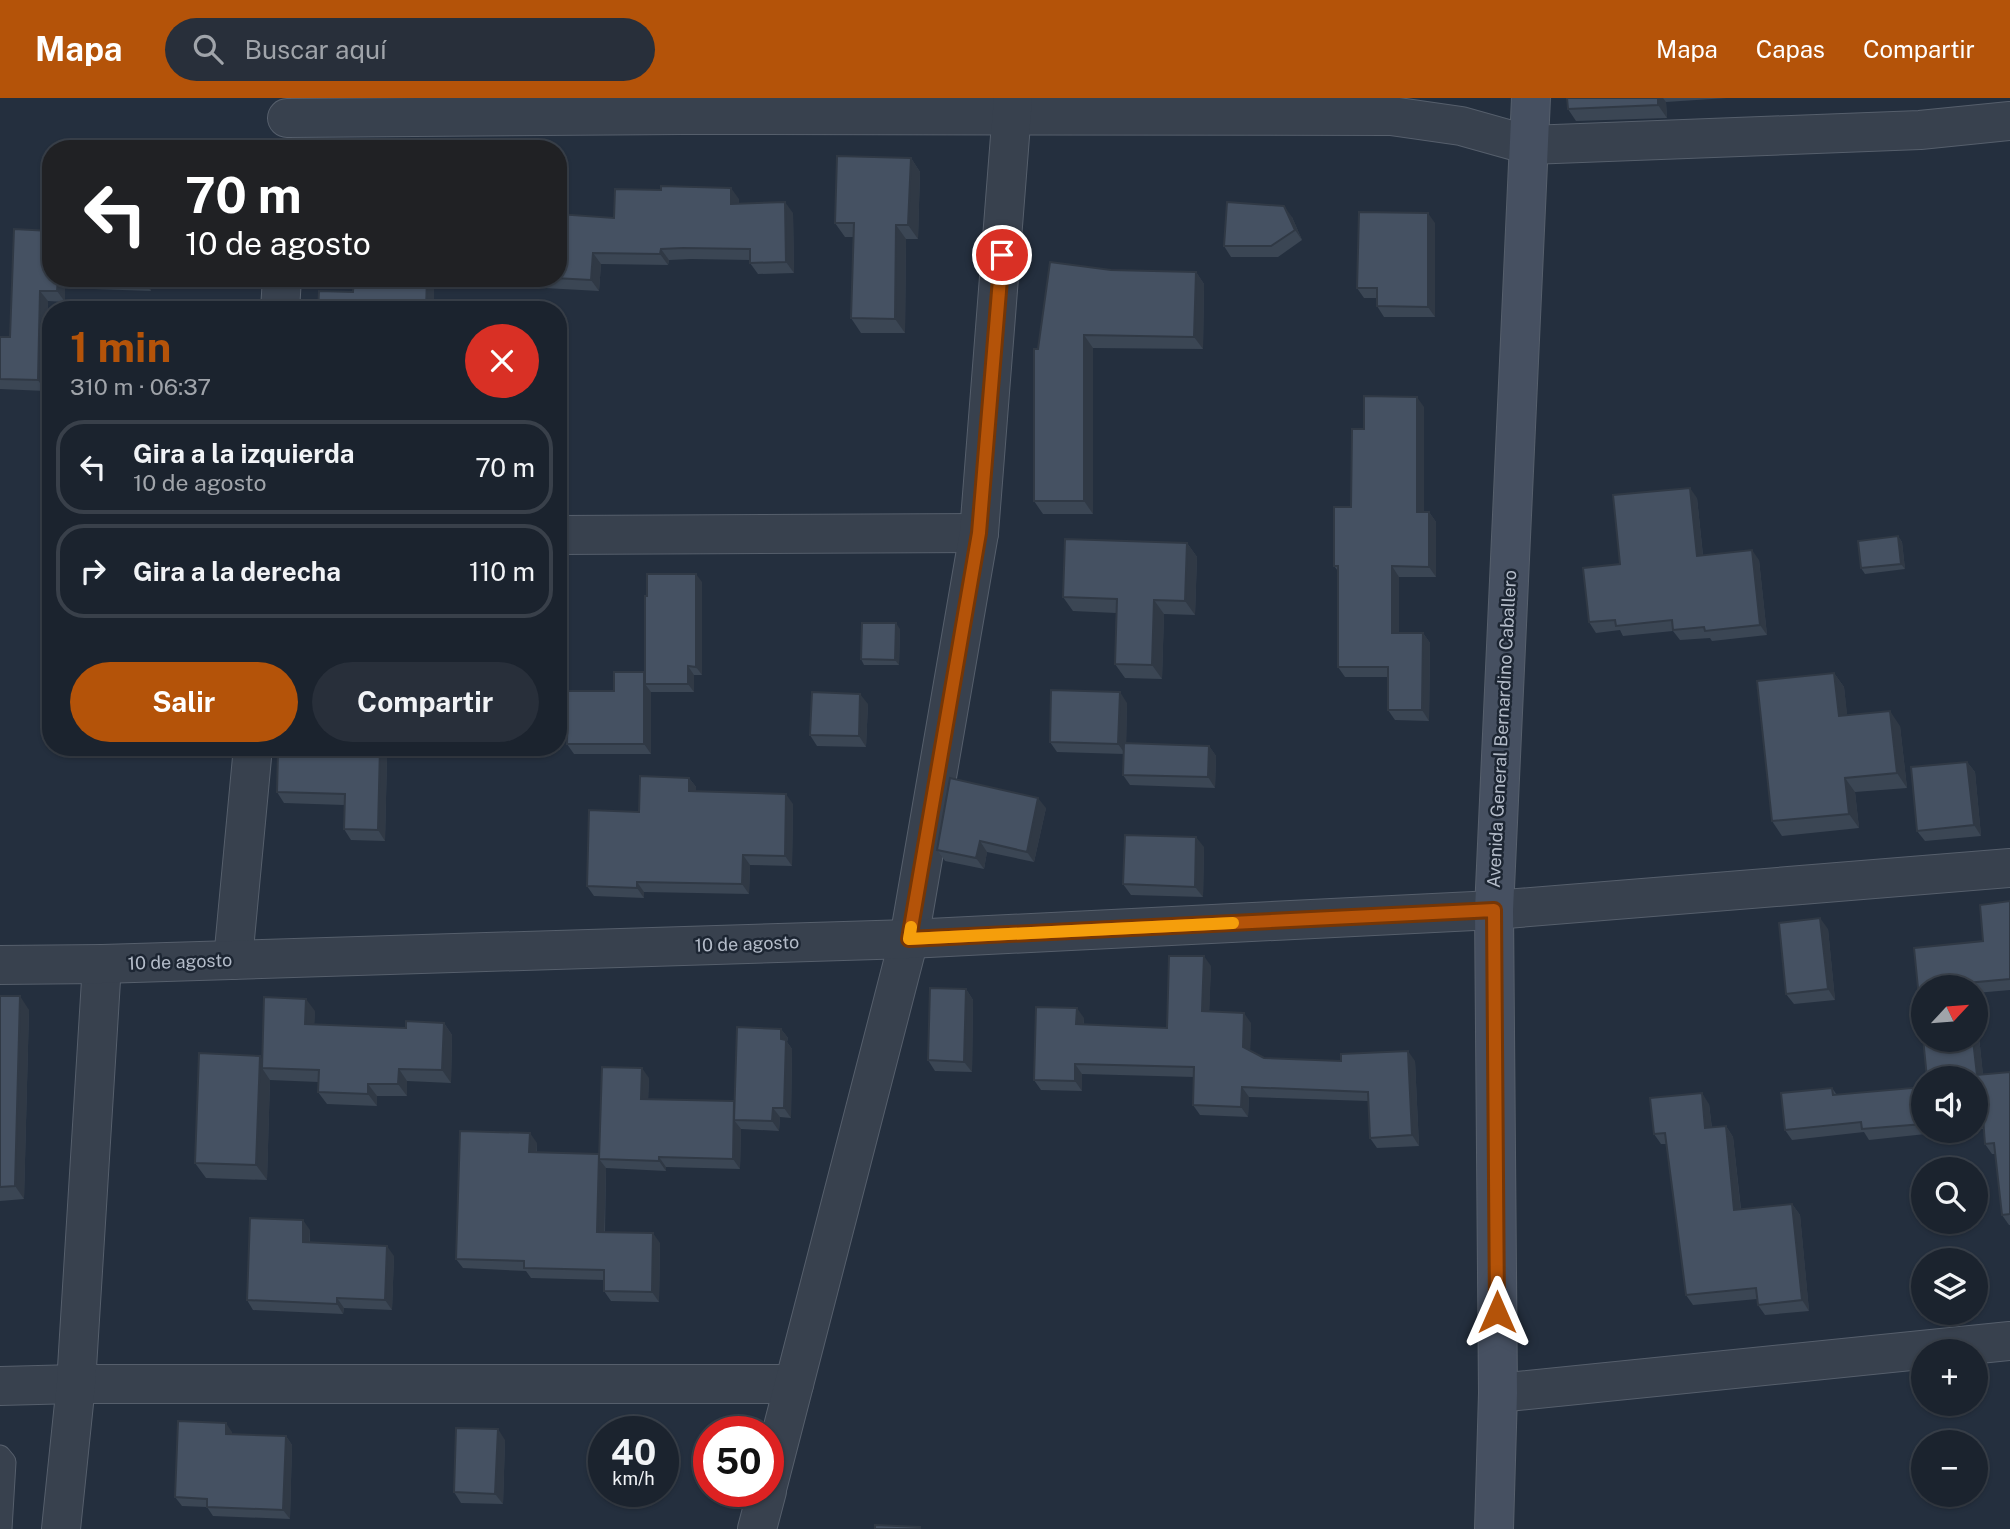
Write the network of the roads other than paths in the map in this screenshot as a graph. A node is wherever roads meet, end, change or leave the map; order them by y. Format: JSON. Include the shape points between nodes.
{"nodes":[{"id":1,"x":1531,"y":98,"type":"edge"},
{"id":2,"x":681,"y":107,"type":"edge"},
{"id":3,"x":1013,"y":107,"type":"edge"},
{"id":4,"x":2010,"y":121,"type":"edge"},
{"id":5,"x":287,"y":122,"type":"edge"},
{"id":6,"x":1529,"y":145,"type":"junction"},
{"id":7,"x":979,"y":533,"type":"junction"},
{"id":8,"x":567,"y":535,"type":"edge"},
{"id":9,"x":252,"y":756,"type":"edge"},
{"id":10,"x":2009,"y":862,"type":"edge"},
{"id":11,"x":1494,"y":910,"type":"junction"},
{"id":12,"x":909,"y":939,"type":"junction"},
{"id":13,"x":233,"y":960,"type":"junction"},
{"id":14,"x":102,"y":964,"type":"junction"},
{"id":15,"x":0,"y":965,"type":"edge"},
{"id":16,"x":2010,"y":1341,"type":"edge"},
{"id":17,"x":76,"y":1384,"type":"junction"},
{"id":18,"x":794,"y":1384,"type":"junction"},
{"id":19,"x":0,"y":1386,"type":"edge"},
{"id":20,"x":1498,"y":1393,"type":"junction"},
{"id":21,"x":784,"y":1423,"type":"edge"},
{"id":22,"x":0,"y":1456,"type":"edge"},
{"id":23,"x":763,"y":1507,"type":"edge"},
{"id":24,"x":1,"y":1529,"type":"edge"},
{"id":25,"x":61,"y":1529,"type":"edge"},
{"id":26,"x":757,"y":1529,"type":"edge"},
{"id":27,"x":1494,"y":1529,"type":"edge"}],
"edges":[{"from":1,"to":6,"type":"main road","name":"Avenida General Bernardino Caballero"},
{"from":2,"to":3,"type":"street"},
{"from":2,"to":5,"type":"street"},
{"from":3,"to":6,"type":"street","via":[[1391,116],[1461,126]]},
{"from":3,"to":7,"type":"street"},
{"from":4,"to":6,"type":"street","via":[[1920,130]]},
{"from":6,"to":11,"type":"main road","name":"Avenida General Bernardino Caballero"},
{"from":7,"to":8,"type":"street"},
{"from":7,"to":12,"type":"street"},
{"from":9,"to":13,"type":"street"},
{"from":10,"to":11,"type":"street","name":"10 de agosto"},
{"from":11,"to":12,"type":"street","name":"10 de agosto"},
{"from":11,"to":20,"type":"main road","name":"Avenida General Bernardino Caballero"},
{"from":12,"to":13,"type":"street","name":"10 de agosto"},
{"from":12,"to":18,"type":"street"},
{"from":13,"to":14,"type":"street","name":"10 de agosto"},
{"from":14,"to":15,"type":"street","name":"10 de agosto"},
{"from":14,"to":17,"type":"street"},
{"from":16,"to":20,"type":"street"},
{"from":17,"to":18,"type":"street"},
{"from":17,"to":19,"type":"street"},
{"from":17,"to":25,"type":"street"},
{"from":18,"to":21,"type":"street"},
{"from":20,"to":27,"type":"main road","name":"Avenida General Bernardino Caballero"},
{"from":22,"to":24,"type":"lane","via":[[5,1462]]},
{"from":23,"to":26,"type":"street"}]}
